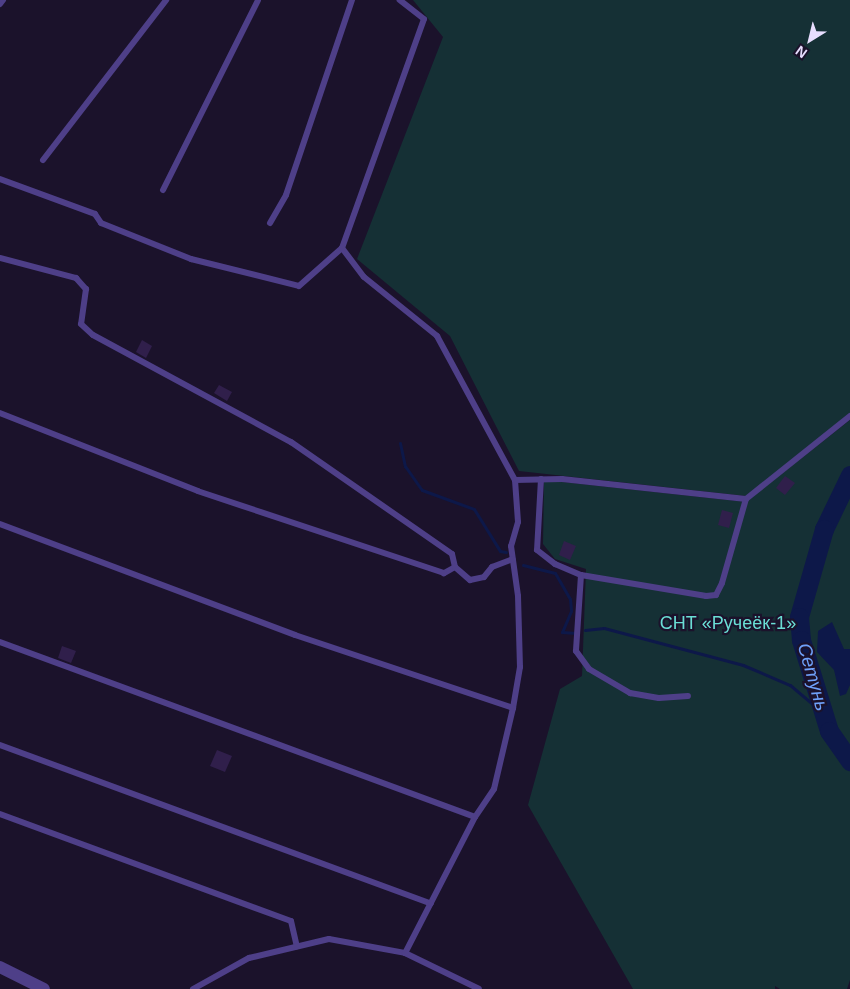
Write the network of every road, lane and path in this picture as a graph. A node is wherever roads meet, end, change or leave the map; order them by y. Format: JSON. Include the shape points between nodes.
{"nodes":[{"id":1,"x":3,"y":0,"type":"edge"},
{"id":2,"x":166,"y":0,"type":"edge"},
{"id":3,"x":258,"y":0,"type":"edge"},
{"id":4,"x":352,"y":0,"type":"edge"},
{"id":5,"x":400,"y":0,"type":"edge"},
{"id":6,"x":0,"y":4,"type":"edge"},
{"id":7,"x":44,"y":160,"type":"dead end"},
{"id":8,"x":0,"y":179,"type":"edge"},
{"id":9,"x":163,"y":190,"type":"dead end"},
{"id":10,"x":270,"y":223,"type":"dead end"},
{"id":11,"x":342,"y":248,"type":"junction"},
{"id":12,"x":0,"y":258,"type":"edge"},
{"id":13,"x":0,"y":413,"type":"edge"},
{"id":14,"x":850,"y":416,"type":"edge"},
{"id":15,"x":541,"y":479,"type":"junction"},
{"id":16,"x":515,"y":480,"type":"junction"},
{"id":17,"x":746,"y":499,"type":"junction"},
{"id":18,"x":0,"y":524,"type":"edge"},
{"id":19,"x":513,"y":559,"type":"junction"},
{"id":20,"x":455,"y":567,"type":"junction"},
{"id":21,"x":581,"y":575,"type":"junction"},
{"id":22,"x":0,"y":642,"type":"edge"},
{"id":23,"x":688,"y":696,"type":"dead end"},
{"id":24,"x":513,"y":708,"type":"junction"},
{"id":25,"x":0,"y":745,"type":"edge"},
{"id":26,"x":0,"y":814,"type":"edge"},
{"id":27,"x":474,"y":817,"type":"junction"},
{"id":28,"x":431,"y":904,"type":"junction"},
{"id":29,"x":297,"y":946,"type":"junction"},
{"id":30,"x":405,"y":953,"type":"junction"},
{"id":31,"x":0,"y":966,"type":"edge"},
{"id":32,"x":44,"y":989,"type":"edge"},
{"id":33,"x":193,"y":989,"type":"edge"},
{"id":34,"x":479,"y":989,"type":"edge"}],
"edges":[{"from":1,"to":6,"type":"lane"},
{"from":2,"to":7,"type":"lane"},
{"from":3,"to":9,"type":"lane"},
{"from":4,"to":10,"type":"lane","via":[[286,195]]},
{"from":5,"to":11,"type":"lane","via":[[424,19]]},
{"from":8,"to":11,"type":"lane","via":[[95,214],[101,223],[191,259],[299,286]]},
{"from":11,"to":16,"type":"lane","via":[[364,277],[437,336]]},
{"from":12,"to":20,"type":"lane","via":[[76,278],[86,289],[81,324],[93,335],[291,442],[452,554]]},
{"from":13,"to":20,"type":"lane","via":[[217,497],[444,573]]},
{"from":14,"to":17,"type":"lane"},
{"from":15,"to":16,"type":"lane"},
{"from":15,"to":17,"type":"lane"},
{"from":15,"to":21,"type":"lane","via":[[537,550],[555,564]]},
{"from":16,"to":19,"type":"lane","via":[[518,522],[511,546]]},
{"from":17,"to":21,"type":"lane","via":[[716,595]]},
{"from":18,"to":24,"type":"lane","via":[[295,635]]},
{"from":19,"to":20,"type":"lane","via":[[492,567],[484,577],[470,580]]},
{"from":19,"to":24,"type":"lane","via":[[520,667]]},
{"from":21,"to":23,"type":"lane","via":[[576,651],[589,669],[630,692],[659,698]]},
{"from":22,"to":27,"type":"lane"},
{"from":24,"to":27,"type":"lane","via":[[494,789]]},
{"from":25,"to":28,"type":"lane"},
{"from":26,"to":29,"type":"lane","via":[[291,921]]},
{"from":27,"to":28,"type":"lane"},
{"from":28,"to":30,"type":"lane"},
{"from":29,"to":30,"type":"lane","via":[[329,939]]},
{"from":29,"to":33,"type":"lane","via":[[249,958]]},
{"from":30,"to":34,"type":"lane"},
{"from":31,"to":32,"type":"street"}]}
